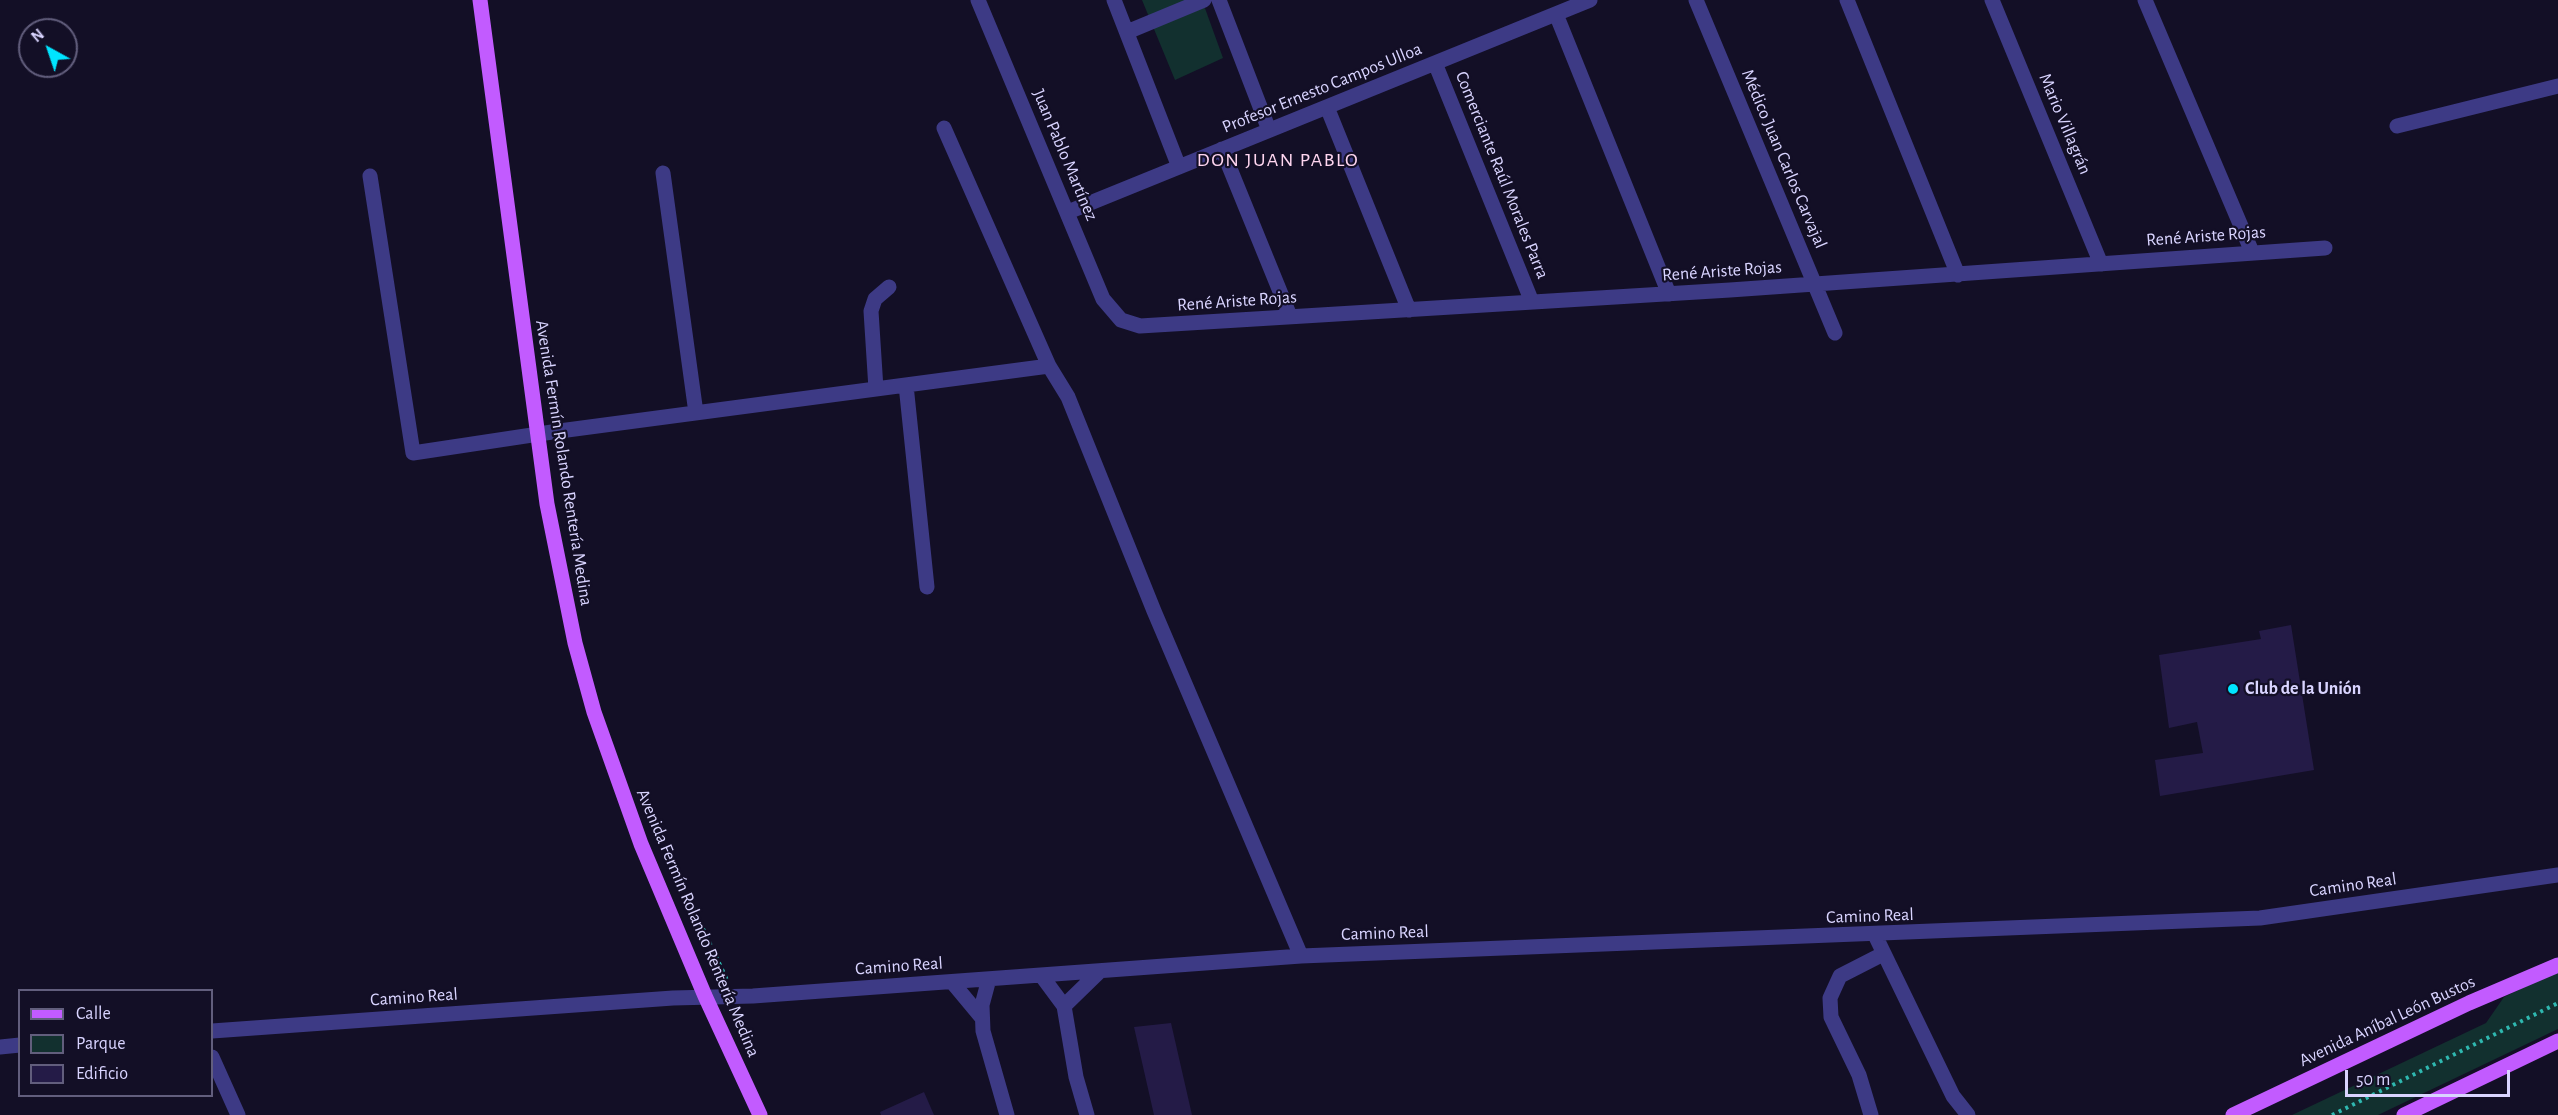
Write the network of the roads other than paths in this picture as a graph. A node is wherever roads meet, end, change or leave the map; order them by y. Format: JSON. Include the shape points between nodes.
{"nodes":[{"id":1,"x":480,"y":0,"type":"edge"},
{"id":2,"x":978,"y":0,"type":"edge"},
{"id":3,"x":1114,"y":0,"type":"edge"},
{"id":4,"x":1204,"y":0,"type":"edge"},
{"id":5,"x":1218,"y":0,"type":"edge"},
{"id":6,"x":1590,"y":0,"type":"edge"},
{"id":7,"x":1696,"y":0,"type":"edge"},
{"id":8,"x":1848,"y":0,"type":"edge"},
{"id":9,"x":1992,"y":0,"type":"edge"},
{"id":10,"x":2145,"y":0,"type":"edge"},
{"id":11,"x":1556,"y":14,"type":"junction"},
{"id":12,"x":1127,"y":32,"type":"junction"},
{"id":13,"x":1435,"y":63,"type":"junction"},
{"id":14,"x":2558,"y":86,"type":"edge"},
{"id":15,"x":1327,"y":107,"type":"junction"},
{"id":16,"x":2397,"y":126,"type":"dead end"},
{"id":17,"x":944,"y":128,"type":"dead end"},
{"id":18,"x":1269,"y":130,"type":"junction"},
{"id":19,"x":1222,"y":149,"type":"junction"},
{"id":20,"x":1179,"y":167,"type":"junction"},
{"id":21,"x":663,"y":173,"type":"dead end"},
{"id":22,"x":370,"y":176,"type":"dead end"},
{"id":23,"x":1068,"y":212,"type":"junction"},
{"id":24,"x":2325,"y":248,"type":"dead end"},
{"id":25,"x":2252,"y":252,"type":"junction"},
{"id":26,"x":2101,"y":264,"type":"junction"},
{"id":27,"x":1958,"y":275,"type":"junction"},
{"id":28,"x":1815,"y":285,"type":"junction"},
{"id":29,"x":889,"y":287,"type":"dead end"},
{"id":30,"x":1669,"y":294,"type":"junction"},
{"id":31,"x":1532,"y":302,"type":"junction"},
{"id":32,"x":1409,"y":310,"type":"junction"},
{"id":33,"x":1290,"y":316,"type":"junction"},
{"id":34,"x":1122,"y":320,"type":"joint"},
{"id":35,"x":1835,"y":333,"type":"dead end"},
{"id":36,"x":1049,"y":366,"type":"junction"},
{"id":37,"x":906,"y":385,"type":"junction"},
{"id":38,"x":876,"y":389,"type":"junction"},
{"id":39,"x":696,"y":413,"type":"junction"},
{"id":40,"x":538,"y":434,"type":"junction"},
{"id":41,"x":927,"y":587,"type":"dead end"},
{"id":42,"x":2558,"y":875,"type":"edge"},
{"id":43,"x":1875,"y":935,"type":"junction"},
{"id":44,"x":1883,"y":954,"type":"junction"},
{"id":45,"x":1300,"y":956,"type":"junction"},
{"id":46,"x":2558,"y":965,"type":"edge"},
{"id":47,"x":1100,"y":971,"type":"junction"},
{"id":48,"x":1041,"y":975,"type":"junction"},
{"id":49,"x":989,"y":979,"type":"junction"},
{"id":50,"x":952,"y":982,"type":"junction"},
{"id":51,"x":705,"y":996,"type":"junction"},
{"id":52,"x":1064,"y":1006,"type":"junction"},
{"id":53,"x":982,"y":1018,"type":"junction"},
{"id":54,"x":213,"y":1031,"type":"edge"},
{"id":55,"x":2558,"y":1041,"type":"edge"},
{"id":56,"x":18,"y":1045,"type":"edge"},
{"id":57,"x":0,"y":1047,"type":"edge"},
{"id":58,"x":213,"y":1059,"type":"edge"},
{"id":59,"x":238,"y":1115,"type":"edge"},
{"id":60,"x":760,"y":1115,"type":"edge"},
{"id":61,"x":1007,"y":1115,"type":"edge"},
{"id":62,"x":1087,"y":1115,"type":"edge"},
{"id":63,"x":1870,"y":1115,"type":"edge"},
{"id":64,"x":1968,"y":1115,"type":"edge"},
{"id":65,"x":2234,"y":1115,"type":"edge"},
{"id":66,"x":2404,"y":1115,"type":"edge"}],
"edges":[{"from":1,"to":40,"type":"main road","name":"Avenida Fermín Rolando Rentería Medina"},
{"from":2,"to":23,"type":"street","name":"Juan Pablo Martínez"},
{"from":3,"to":12,"type":"street"},
{"from":4,"to":12,"type":"street"},
{"from":5,"to":18,"type":"street"},
{"from":6,"to":11,"type":"street","name":"Profesor Ernesto Campos Ulloa"},
{"from":7,"to":28,"type":"street","name":"Médico Juan Carlos Carvajal"},
{"from":8,"to":27,"type":"street"},
{"from":9,"to":26,"type":"street","name":"Mario Villagrán"},
{"from":10,"to":25,"type":"street"},
{"from":11,"to":13,"type":"street","name":"Profesor Ernesto Campos Ulloa"},
{"from":11,"to":30,"type":"street"},
{"from":12,"to":20,"type":"street"},
{"from":13,"to":15,"type":"street","name":"Profesor Ernesto Campos Ulloa"},
{"from":13,"to":31,"type":"street","name":"Comerciante Raúl Morales Parra"},
{"from":14,"to":16,"type":"street"},
{"from":15,"to":18,"type":"street","name":"Profesor Ernesto Campos Ulloa"},
{"from":15,"to":32,"type":"street"},
{"from":17,"to":36,"type":"street"},
{"from":18,"to":19,"type":"street","name":"Profesor Ernesto Campos Ulloa"},
{"from":19,"to":20,"type":"street","name":"Profesor Ernesto Campos Ulloa"},
{"from":19,"to":33,"type":"street"},
{"from":20,"to":23,"type":"street","name":"Profesor Ernesto Campos Ulloa"},
{"from":21,"to":39,"type":"street"},
{"from":22,"to":40,"type":"street","via":[[413,453]]},
{"from":23,"to":34,"type":"street","name":"Juan Pablo Martínez","via":[[1103,299]]},
{"from":24,"to":25,"type":"street","name":"René Ariste Rojas"},
{"from":25,"to":26,"type":"street","name":"René Ariste Rojas"},
{"from":26,"to":27,"type":"street","name":"René Ariste Rojas"},
{"from":27,"to":28,"type":"street","name":"René Ariste Rojas"},
{"from":28,"to":30,"type":"street","name":"René Ariste Rojas"},
{"from":28,"to":35,"type":"street","name":"Médico Juan Carlos Carvajal"},
{"from":29,"to":38,"type":"street","via":[[875,299],[871,311]]},
{"from":30,"to":31,"type":"street","name":"René Ariste Rojas"},
{"from":31,"to":32,"type":"street","name":"René Ariste Rojas"},
{"from":32,"to":33,"type":"street","name":"René Ariste Rojas"},
{"from":33,"to":34,"type":"street","name":"René Ariste Rojas","via":[[1149,326]]},
{"from":36,"to":37,"type":"street"},
{"from":36,"to":45,"type":"street","via":[[1068,397]]},
{"from":37,"to":38,"type":"street"},
{"from":37,"to":41,"type":"street"},
{"from":38,"to":39,"type":"street"},
{"from":39,"to":40,"type":"street"},
{"from":40,"to":51,"type":"main road","name":"Avenida Fermín Rolando Rentería Medina","via":[[560,574],[594,712],[641,844]]},
{"from":42,"to":43,"type":"street","name":"Camino Real","via":[[2260,918]]},
{"from":43,"to":44,"type":"street"},
{"from":43,"to":45,"type":"street","name":"Camino Real"},
{"from":44,"to":63,"type":"street","via":[[1840,976],[1830,998],[1831,1017],[1859,1075]]},
{"from":44,"to":64,"type":"street","via":[[1953,1096]]},
{"from":45,"to":47,"type":"street","name":"Camino Real"},
{"from":46,"to":65,"type":"main road","name":"Avenida Aníbal León Bustos"},
{"from":47,"to":48,"type":"street","name":"Camino Real"},
{"from":47,"to":52,"type":"street"},
{"from":48,"to":49,"type":"street","name":"Camino Real"},
{"from":48,"to":52,"type":"street"},
{"from":49,"to":50,"type":"street","name":"Camino Real"},
{"from":49,"to":53,"type":"street"},
{"from":50,"to":51,"type":"street","name":"Camino Real","via":[[735,998]]},
{"from":50,"to":53,"type":"street"},
{"from":51,"to":54,"type":"street","name":"Camino Real"},
{"from":51,"to":60,"type":"main road","name":"Avenida Fermín Rolando Rentería Medina"},
{"from":52,"to":62,"type":"street"},
{"from":53,"to":61,"type":"street"},
{"from":55,"to":66,"type":"main road"},
{"from":56,"to":57,"type":"street"},
{"from":58,"to":59,"type":"street"}]}
